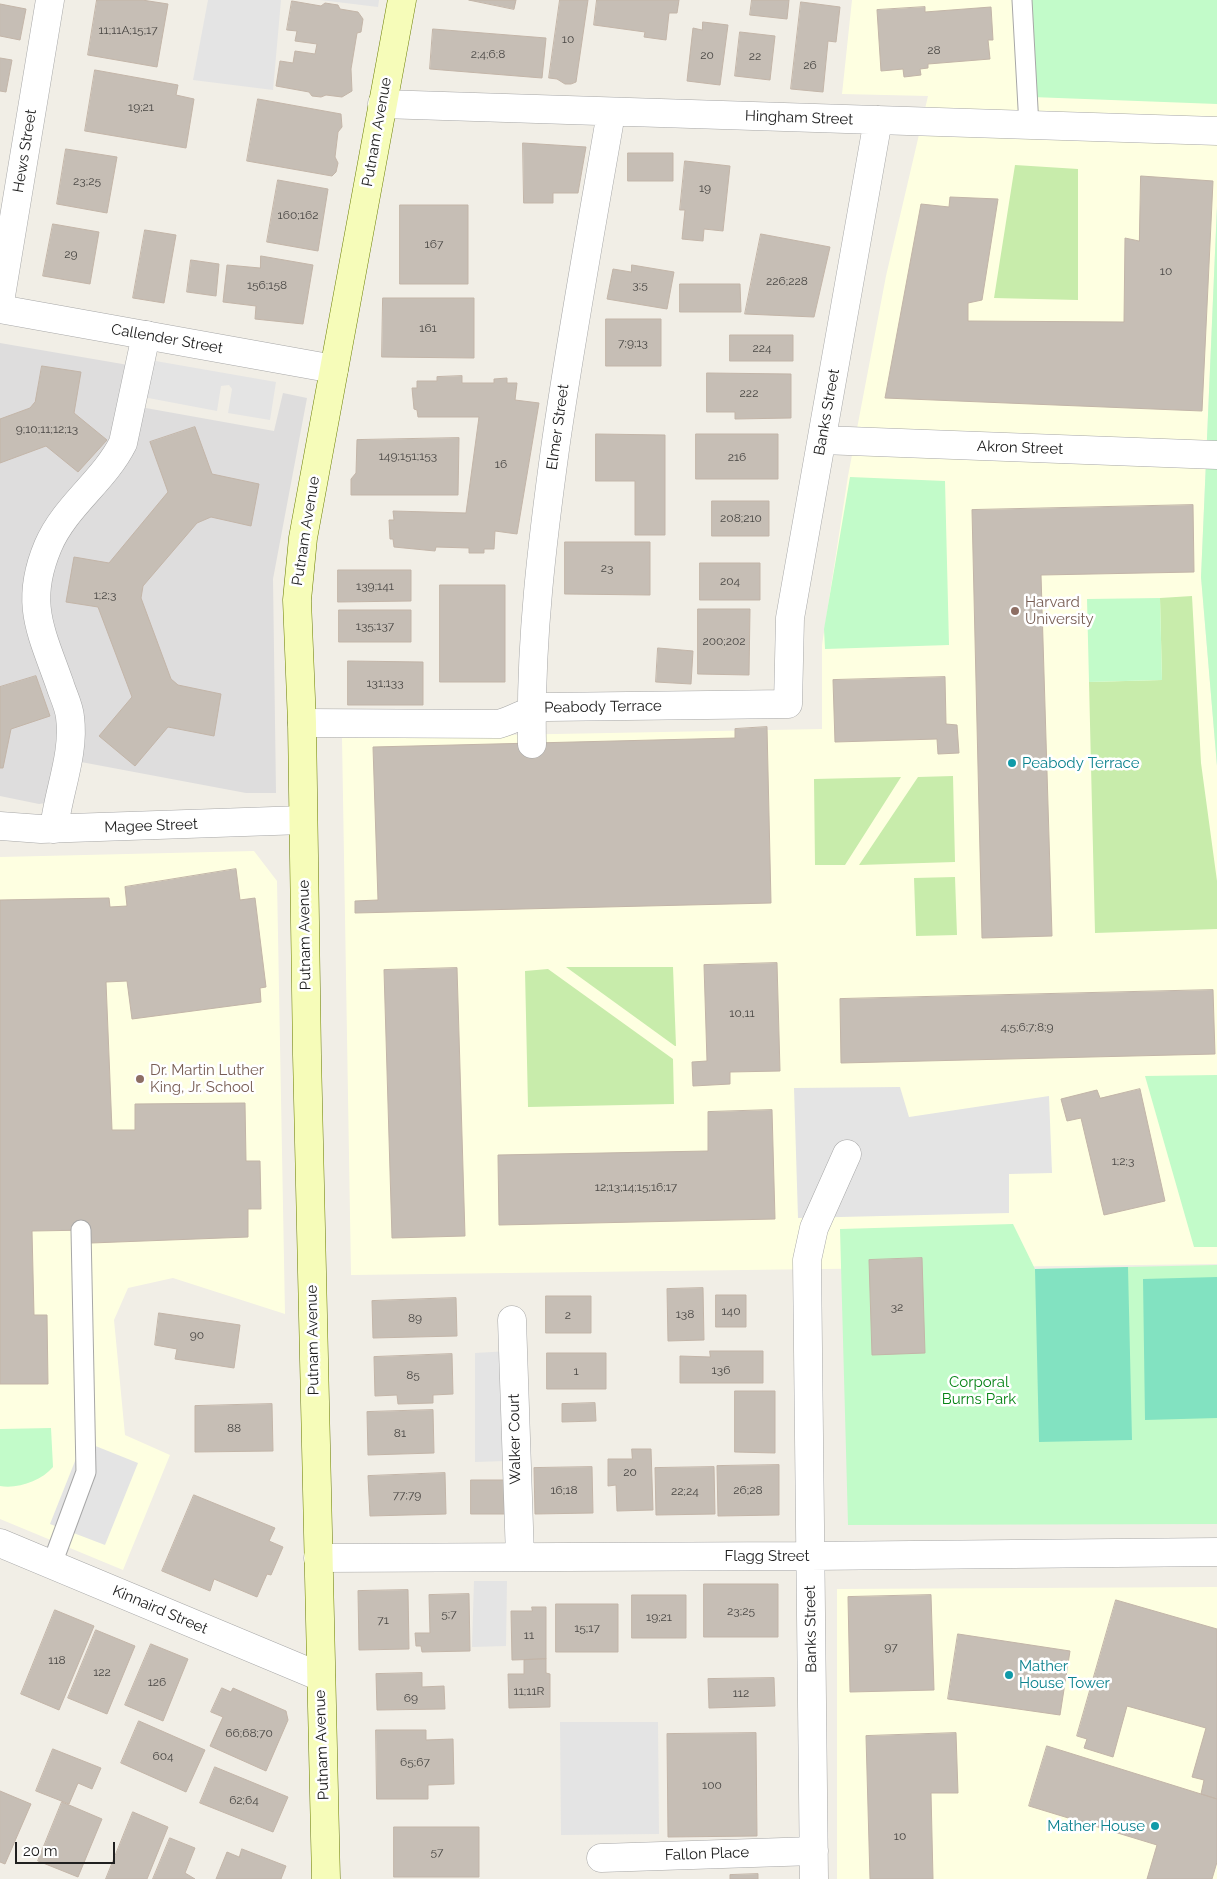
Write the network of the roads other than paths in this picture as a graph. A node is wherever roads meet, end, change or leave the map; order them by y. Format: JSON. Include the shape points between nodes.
{"nodes":[{"id":1,"x":50,"y":0,"type":"edge"},
{"id":2,"x":402,"y":0,"type":"edge"},
{"id":3,"x":1022,"y":0,"type":"edge"},
{"id":4,"x":382,"y":104,"type":"junction"},
{"id":5,"x":611,"y":113,"type":"junction"},
{"id":6,"x":878,"y":120,"type":"junction"},
{"id":7,"x":1028,"y":126,"type":"junction"},
{"id":8,"x":1217,"y":131,"type":"edge"},
{"id":9,"x":0,"y":302,"type":"edge"},
{"id":10,"x":0,"y":309,"type":"edge"},
{"id":11,"x":146,"y":335,"type":"junction"},
{"id":12,"x":334,"y":369,"type":"junction"},
{"id":13,"x":822,"y":440,"type":"junction"},
{"id":14,"x":1217,"y":455,"type":"edge"},
{"id":15,"x":788,"y":704,"type":"joint"},
{"id":16,"x":531,"y":709,"type":"junction"},
{"id":17,"x":302,"y":723,"type":"junction"},
{"id":18,"x":532,"y":744,"type":"dead end"},
{"id":19,"x":303,"y":820,"type":"junction"},
{"id":20,"x":0,"y":826,"type":"edge"},
{"id":21,"x":54,"y":829,"type":"junction"},
{"id":22,"x":846,"y":1154,"type":"dead end"},
{"id":23,"x":81,"y":1230,"type":"dead end"},
{"id":24,"x":512,"y":1320,"type":"dead end"},
{"id":25,"x":0,"y":1543,"type":"edge"},
{"id":26,"x":1217,"y":1552,"type":"edge"},
{"id":27,"x":810,"y":1556,"type":"junction"},
{"id":28,"x":520,"y":1557,"type":"junction"},
{"id":29,"x":318,"y":1558,"type":"junction"},
{"id":30,"x":52,"y":1564,"type":"junction"},
{"id":31,"x":321,"y":1677,"type":"junction"},
{"id":32,"x":814,"y":1851,"type":"junction"},
{"id":33,"x":601,"y":1858,"type":"dead end"},
{"id":34,"x":326,"y":1879,"type":"edge"},
{"id":35,"x":814,"y":1879,"type":"edge"}],
"edges":[{"from":1,"to":9,"type":"street","name":"Hews Street"},
{"from":2,"to":4,"type":"main road","name":"Putnam Avenue"},
{"from":3,"to":7,"type":"lane"},
{"from":4,"to":5,"type":"street","name":"Hingham Street"},
{"from":4,"to":12,"type":"main road","name":"Putnam Avenue"},
{"from":5,"to":6,"type":"street","name":"Hingham Street"},
{"from":5,"to":16,"type":"street","name":"Elmer Street","via":[[576,308],[540,556]]},
{"from":6,"to":7,"type":"street","name":"Hingham Street"},
{"from":6,"to":13,"type":"street","name":"Banks Street"},
{"from":7,"to":8,"type":"street","name":"Hingham Street"},
{"from":10,"to":11,"type":"street","name":"Callender Street"},
{"from":11,"to":12,"type":"street","name":"Callender Street"},
{"from":11,"to":21,"type":"street","via":[[124,443],[55,532],[35,592],[37,620],[72,735]]},
{"from":12,"to":17,"type":"main road","name":"Putnam Avenue","via":[[298,570]]},
{"from":13,"to":14,"type":"street","name":"Akron Street"},
{"from":13,"to":15,"type":"street","name":"Banks Street","via":[[790,618]]},
{"from":15,"to":16,"type":"street","name":"Peabody Terrace"},
{"from":16,"to":17,"type":"street","name":"Peabody Terrace","via":[[500,724]]},
{"from":16,"to":18,"type":"street","name":"Elmer Street"},
{"from":17,"to":19,"type":"main road","name":"Putnam Avenue"},
{"from":19,"to":21,"type":"street","name":"Magee Street"},
{"from":19,"to":29,"type":"main road","name":"Putnam Avenue"},
{"from":20,"to":21,"type":"street","name":"Magee Street"},
{"from":22,"to":27,"type":"street","name":"Banks Street","via":[[814,1228],[807,1260]]},
{"from":23,"to":30,"type":"lane","via":[[86,1472]]},
{"from":24,"to":28,"type":"street","name":"Walker Court"},
{"from":25,"to":30,"type":"street","name":"Kinnaird Street"},
{"from":26,"to":27,"type":"street","name":"Flagg Street"},
{"from":27,"to":28,"type":"street","name":"Flagg Street"},
{"from":27,"to":32,"type":"street","name":"Banks Street"},
{"from":28,"to":29,"type":"street","name":"Flagg Street"},
{"from":29,"to":31,"type":"main road","name":"Putnam Avenue"},
{"from":30,"to":31,"type":"street","name":"Kinnaird Street"},
{"from":31,"to":34,"type":"main road","name":"Putnam Avenue"},
{"from":32,"to":33,"type":"street","name":"Fallon Place"},
{"from":32,"to":35,"type":"street","name":"Banks Street"}]}
